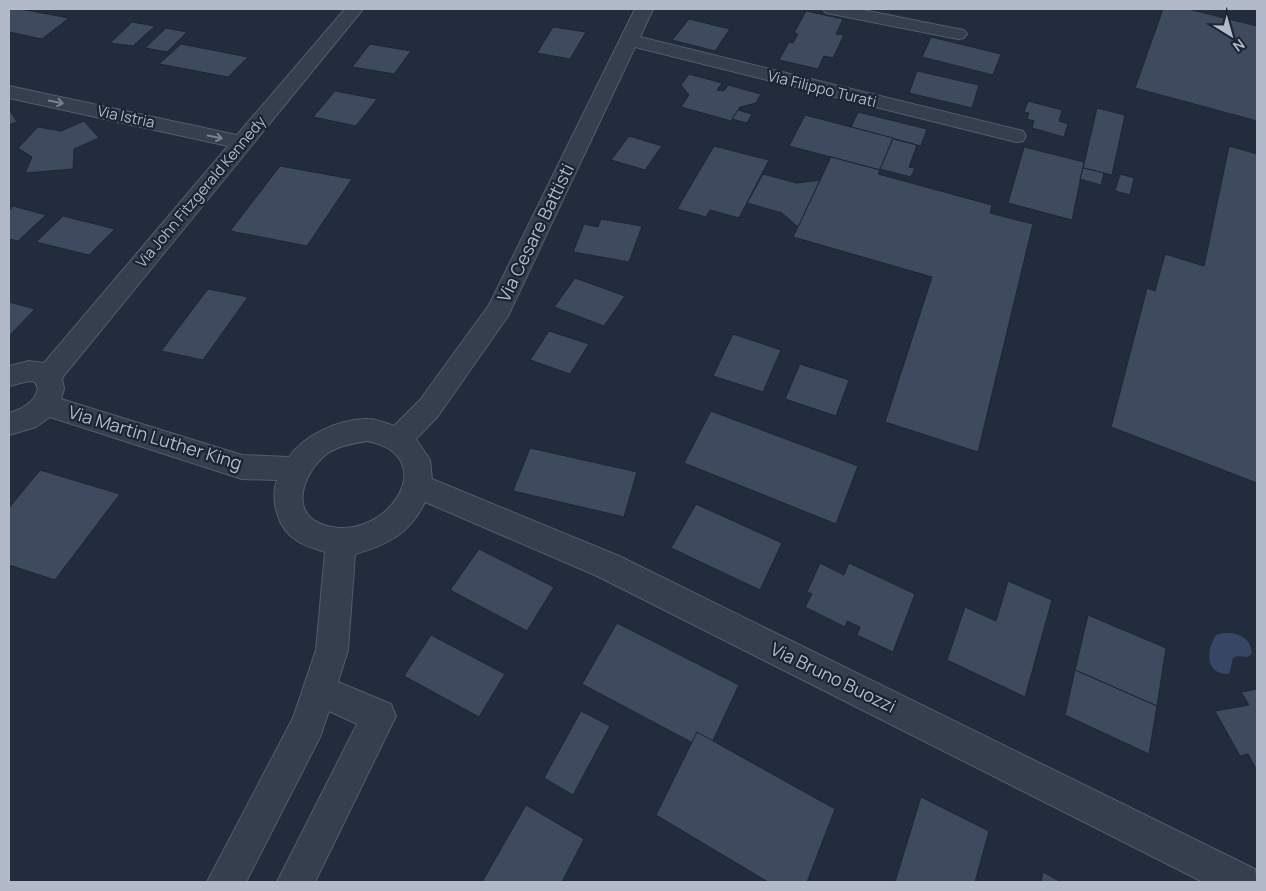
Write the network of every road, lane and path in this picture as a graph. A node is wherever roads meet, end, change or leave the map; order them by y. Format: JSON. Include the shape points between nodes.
{"nodes":[{"id":1,"x":354,"y":9,"type":"edge"},
{"id":2,"x":644,"y":9,"type":"edge"},
{"id":3,"x":832,"y":9,"type":"edge"},
{"id":4,"x":958,"y":34,"type":"dead end"},
{"id":5,"x":629,"y":40,"type":"junction"},
{"id":6,"x":9,"y":92,"type":"edge"},
{"id":7,"x":1016,"y":136,"type":"dead end"},
{"id":8,"x":243,"y":143,"type":"junction"},
{"id":9,"x":9,"y":376,"type":"edge"},
{"id":10,"x":48,"y":376,"type":"junction"},
{"id":11,"x":41,"y":409,"type":"junction"},
{"id":12,"x":9,"y":424,"type":"edge"},
{"id":13,"x":399,"y":439,"type":"junction"},
{"id":14,"x":9,"y":440,"type":"edge"},
{"id":15,"x":295,"y":469,"type":"junction"},
{"id":16,"x":418,"y":486,"type":"junction"},
{"id":17,"x":341,"y":542,"type":"junction"},
{"id":18,"x":318,"y":690,"type":"junction"},
{"id":19,"x":226,"y":882,"type":"edge"},
{"id":20,"x":296,"y":882,"type":"edge"},
{"id":21,"x":1242,"y":882,"type":"edge"}],
"edges":[{"from":1,"to":8,"type":"street","name":"Via John Fitzgerald Kennedy"},
{"from":2,"to":5,"type":"street","name":"Via Cesare Battisti"},
{"from":3,"to":4,"type":"street"},
{"from":5,"to":7,"type":"street","name":"Via Filippo Turati"},
{"from":5,"to":13,"type":"street","name":"Via Cesare Battisti","via":[[498,310],[434,401]]},
{"from":6,"to":8,"type":"street","name":"Via Istria","one_way":true},
{"from":8,"to":10,"type":"street","name":"Via John Fitzgerald Kennedy"},
{"from":9,"to":10,"type":"street","via":[[30,371]]},
{"from":10,"to":11,"type":"street","via":[[53,389]]},
{"from":11,"to":12,"type":"street","via":[[25,420]]},
{"from":11,"to":14,"type":"street"},
{"from":11,"to":15,"type":"street","name":"Via Martin Luther King","via":[[242,467]]},
{"from":13,"to":15,"type":"street","via":[[367,430],[343,433],[314,448]]},
{"from":13,"to":16,"type":"street","via":[[412,451],[418,467]]},
{"from":15,"to":17,"type":"street","via":[[288,486],[288,504],[295,521],[310,534]]},
{"from":16,"to":17,"type":"street","via":[[408,508],[392,524],[365,538]]},
{"from":16,"to":21,"type":"street","name":"Via Bruno Buozzi","via":[[608,566]]},
{"from":17,"to":18,"type":"street","via":[[332,650]]},
{"from":18,"to":19,"type":"street","via":[[308,725]]},
{"from":18,"to":20,"type":"street","via":[[380,716]]}]}
